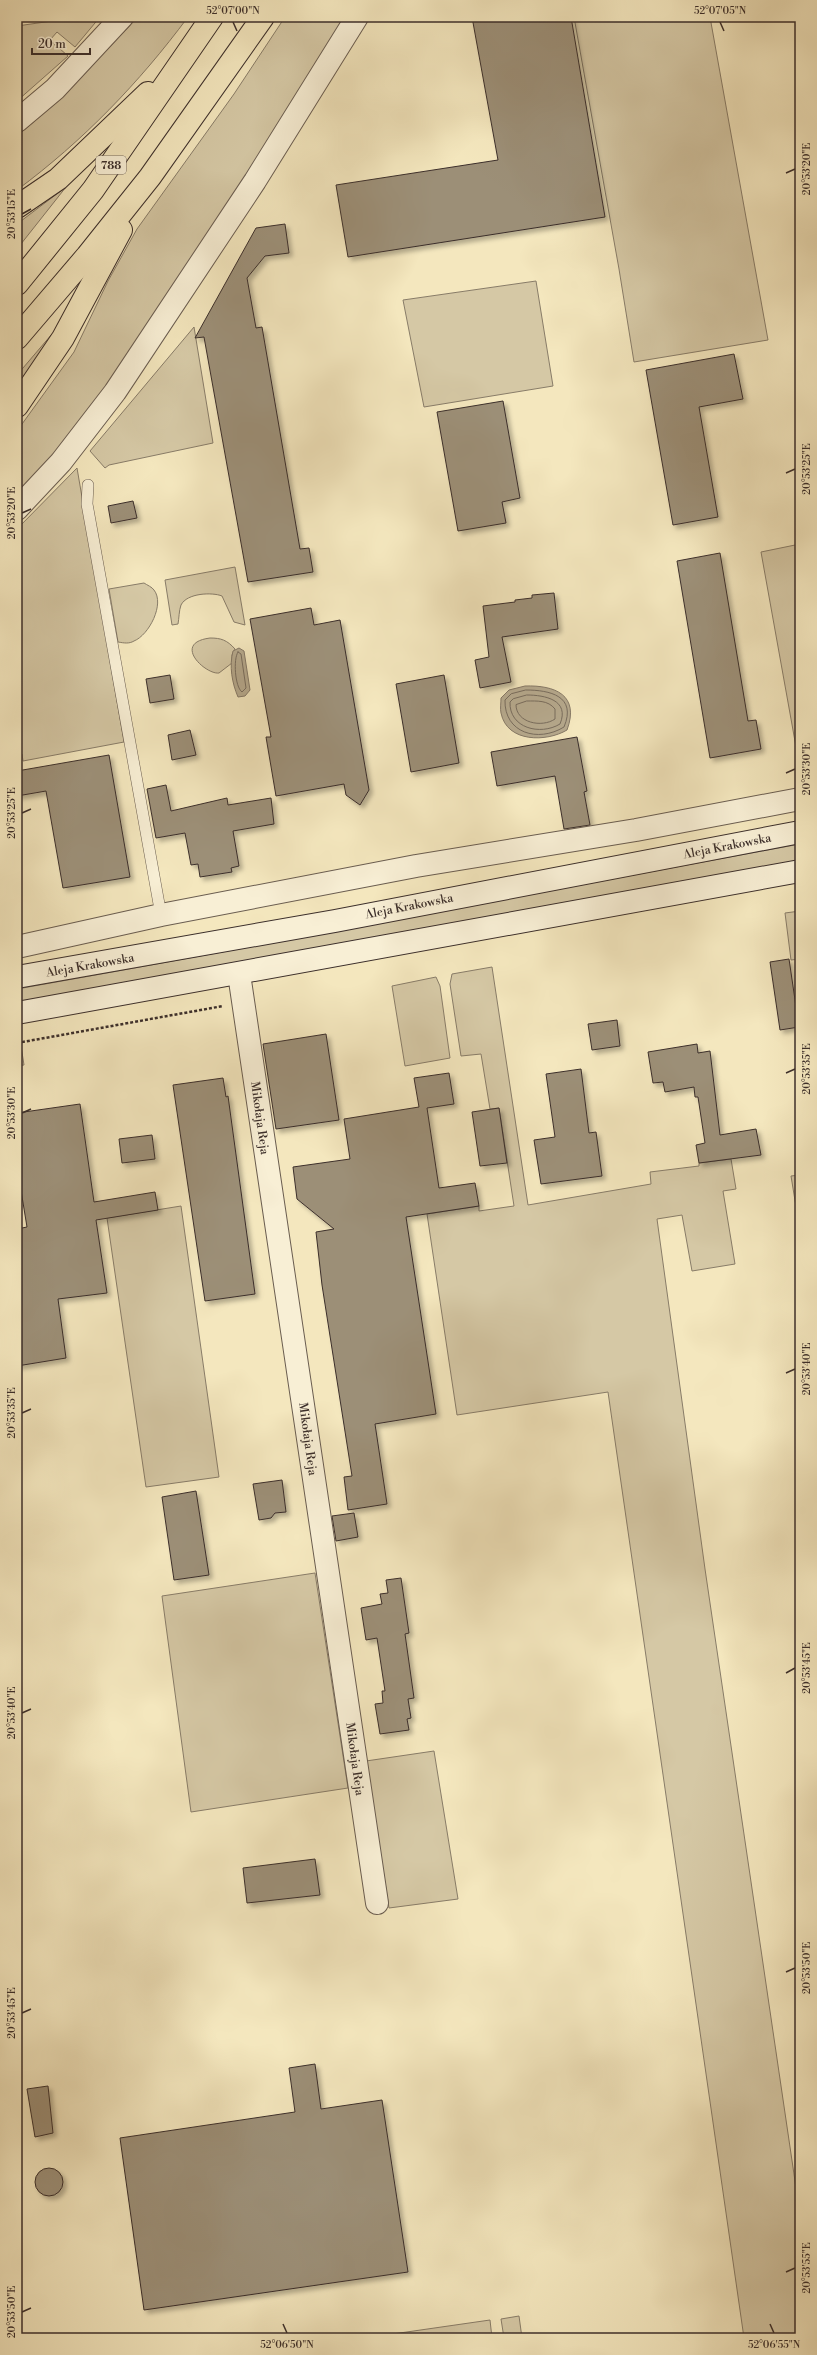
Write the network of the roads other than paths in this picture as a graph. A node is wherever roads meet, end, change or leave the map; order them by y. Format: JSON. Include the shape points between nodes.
{"nodes":[{"id":1,"x":122,"y":17,"type":"edge"},
{"id":2,"x":212,"y":17,"type":"edge"},
{"id":3,"x":263,"y":17,"type":"edge"},
{"id":4,"x":357,"y":17,"type":"edge"},
{"id":5,"x":195,"y":40,"type":"junction"},
{"id":6,"x":17,"y":121,"type":"edge"},
{"id":7,"x":150,"y":177,"type":"junction"},
{"id":8,"x":17,"y":207,"type":"edge"},
{"id":9,"x":17,"y":284,"type":"edge"},
{"id":10,"x":17,"y":338,"type":"edge"},
{"id":11,"x":17,"y":406,"type":"edge"},
{"id":12,"x":88,"y":485,"type":"dead end"},
{"id":13,"x":17,"y":509,"type":"edge"},
{"id":14,"x":800,"y":799,"type":"edge"},
{"id":15,"x":800,"y":832,"type":"edge"},
{"id":16,"x":800,"y":872,"type":"edge"},
{"id":17,"x":161,"y":916,"type":"junction"},
{"id":18,"x":17,"y":947,"type":"edge"},
{"id":19,"x":239,"y":974,"type":"junction"},
{"id":20,"x":17,"y":977,"type":"edge"},
{"id":21,"x":17,"y":1013,"type":"edge"},
{"id":22,"x":377,"y":1903,"type":"dead end"}],
"edges":[{"from":1,"to":6,"type":"street","via":[[55,89]]},
{"from":2,"to":5,"type":"main road","number":"788"},
{"from":3,"to":7,"type":"main road"},
{"from":4,"to":13,"type":"street","via":[[255,182],[115,392],[61,462]]},
{"from":5,"to":8,"type":"main road","via":[[120,122],[58,179]]},
{"from":5,"to":9,"type":"main road","number":"788","via":[[93,190]]},
{"from":7,"to":10,"type":"main road"},
{"from":7,"to":11,"type":"main road","via":[[63,338]]},
{"from":12,"to":17,"type":"lane","via":[[89,512]]},
{"from":14,"to":17,"type":"street","via":[[636,830],[416,866]]},
{"from":15,"to":20,"type":"street","name":"Aleja Krakowska","via":[[290,929]]},
{"from":16,"to":19,"type":"street"},
{"from":17,"to":18,"type":"street"},
{"from":19,"to":21,"type":"street"},
{"from":19,"to":22,"type":"street","name":"Mikołaja Reja"}]}
